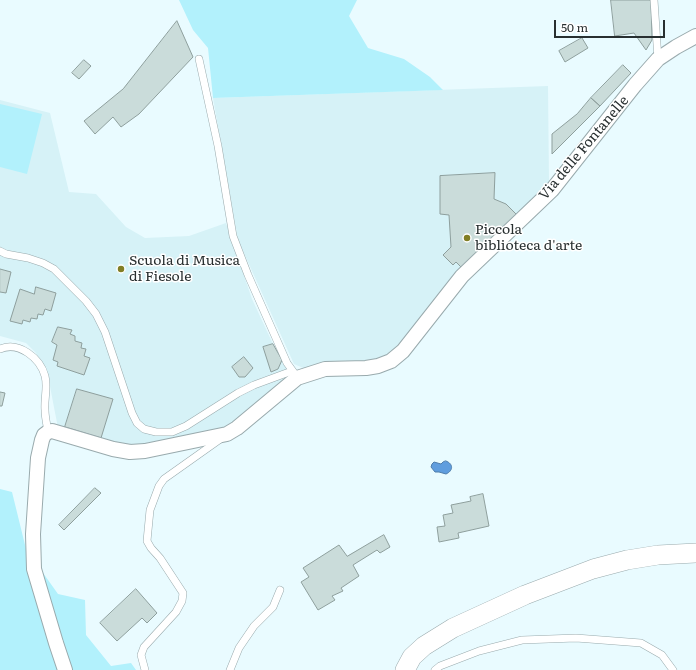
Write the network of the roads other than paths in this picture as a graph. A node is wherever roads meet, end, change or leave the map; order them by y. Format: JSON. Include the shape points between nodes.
{"nodes":[{"id":1,"x":654,"y":0,"type":"edge"},
{"id":2,"x":696,"y":36,"type":"edge"},
{"id":3,"x":199,"y":59,"type":"dead end"},
{"id":4,"x":658,"y":60,"type":"junction"},
{"id":5,"x":0,"y":252,"type":"edge"},
{"id":6,"x":0,"y":349,"type":"edge"},
{"id":7,"x":295,"y":374,"type":"junction"},
{"id":8,"x":48,"y":432,"type":"junction"},
{"id":9,"x":227,"y":434,"type":"junction"},
{"id":10,"x":694,"y":554,"type":"edge"},
{"id":11,"x":280,"y":590,"type":"dead end"},
{"id":12,"x":66,"y":670,"type":"edge"},
{"id":13,"x":145,"y":670,"type":"edge"},
{"id":14,"x":230,"y":670,"type":"edge"},
{"id":15,"x":405,"y":670,"type":"edge"},
{"id":16,"x":435,"y":670,"type":"edge"},
{"id":17,"x":673,"y":670,"type":"edge"}],
"edges":[{"from":1,"to":4,"type":"lane"},
{"from":2,"to":4,"type":"street","name":"Via delle Fontanelle","via":[[676,46]]},
{"from":3,"to":7,"type":"lane","via":[[218,146],[233,236],[287,363]]},
{"from":4,"to":7,"type":"street","name":"Via delle Fontanelle","via":[[635,84],[552,190],[462,276],[404,351],[391,361],[378,366],[325,369]]},
{"from":5,"to":7,"type":"lane","via":[[28,258],[54,269],[86,301],[105,332],[132,413],[144,429],[172,432],[254,385]]},
{"from":6,"to":8,"type":"lane","via":[[19,348],[34,358],[41,368],[46,382],[45,410]]},
{"from":7,"to":9,"type":"street","name":"Via delle Fontanelle","via":[[237,428]]},
{"from":8,"to":9,"type":"street","name":"Via delle Fontanelle","via":[[52,431],[113,450],[130,452],[145,452]]},
{"from":8,"to":12,"type":"street","via":[[42,440],[38,458],[33,534],[34,568]]},
{"from":9,"to":13,"type":"lane","via":[[164,479],[150,510],[147,541],[183,593],[176,612],[144,647],[141,655]]},
{"from":10,"to":15,"type":"main road","via":[[627,560],[593,569],[524,595],[454,628],[424,646],[412,657]]},
{"from":11,"to":14,"type":"lane","via":[[273,607],[254,626],[239,648]]},
{"from":16,"to":17,"type":"lane","via":[[480,651],[522,640],[576,638],[641,642],[662,655]]}]}
